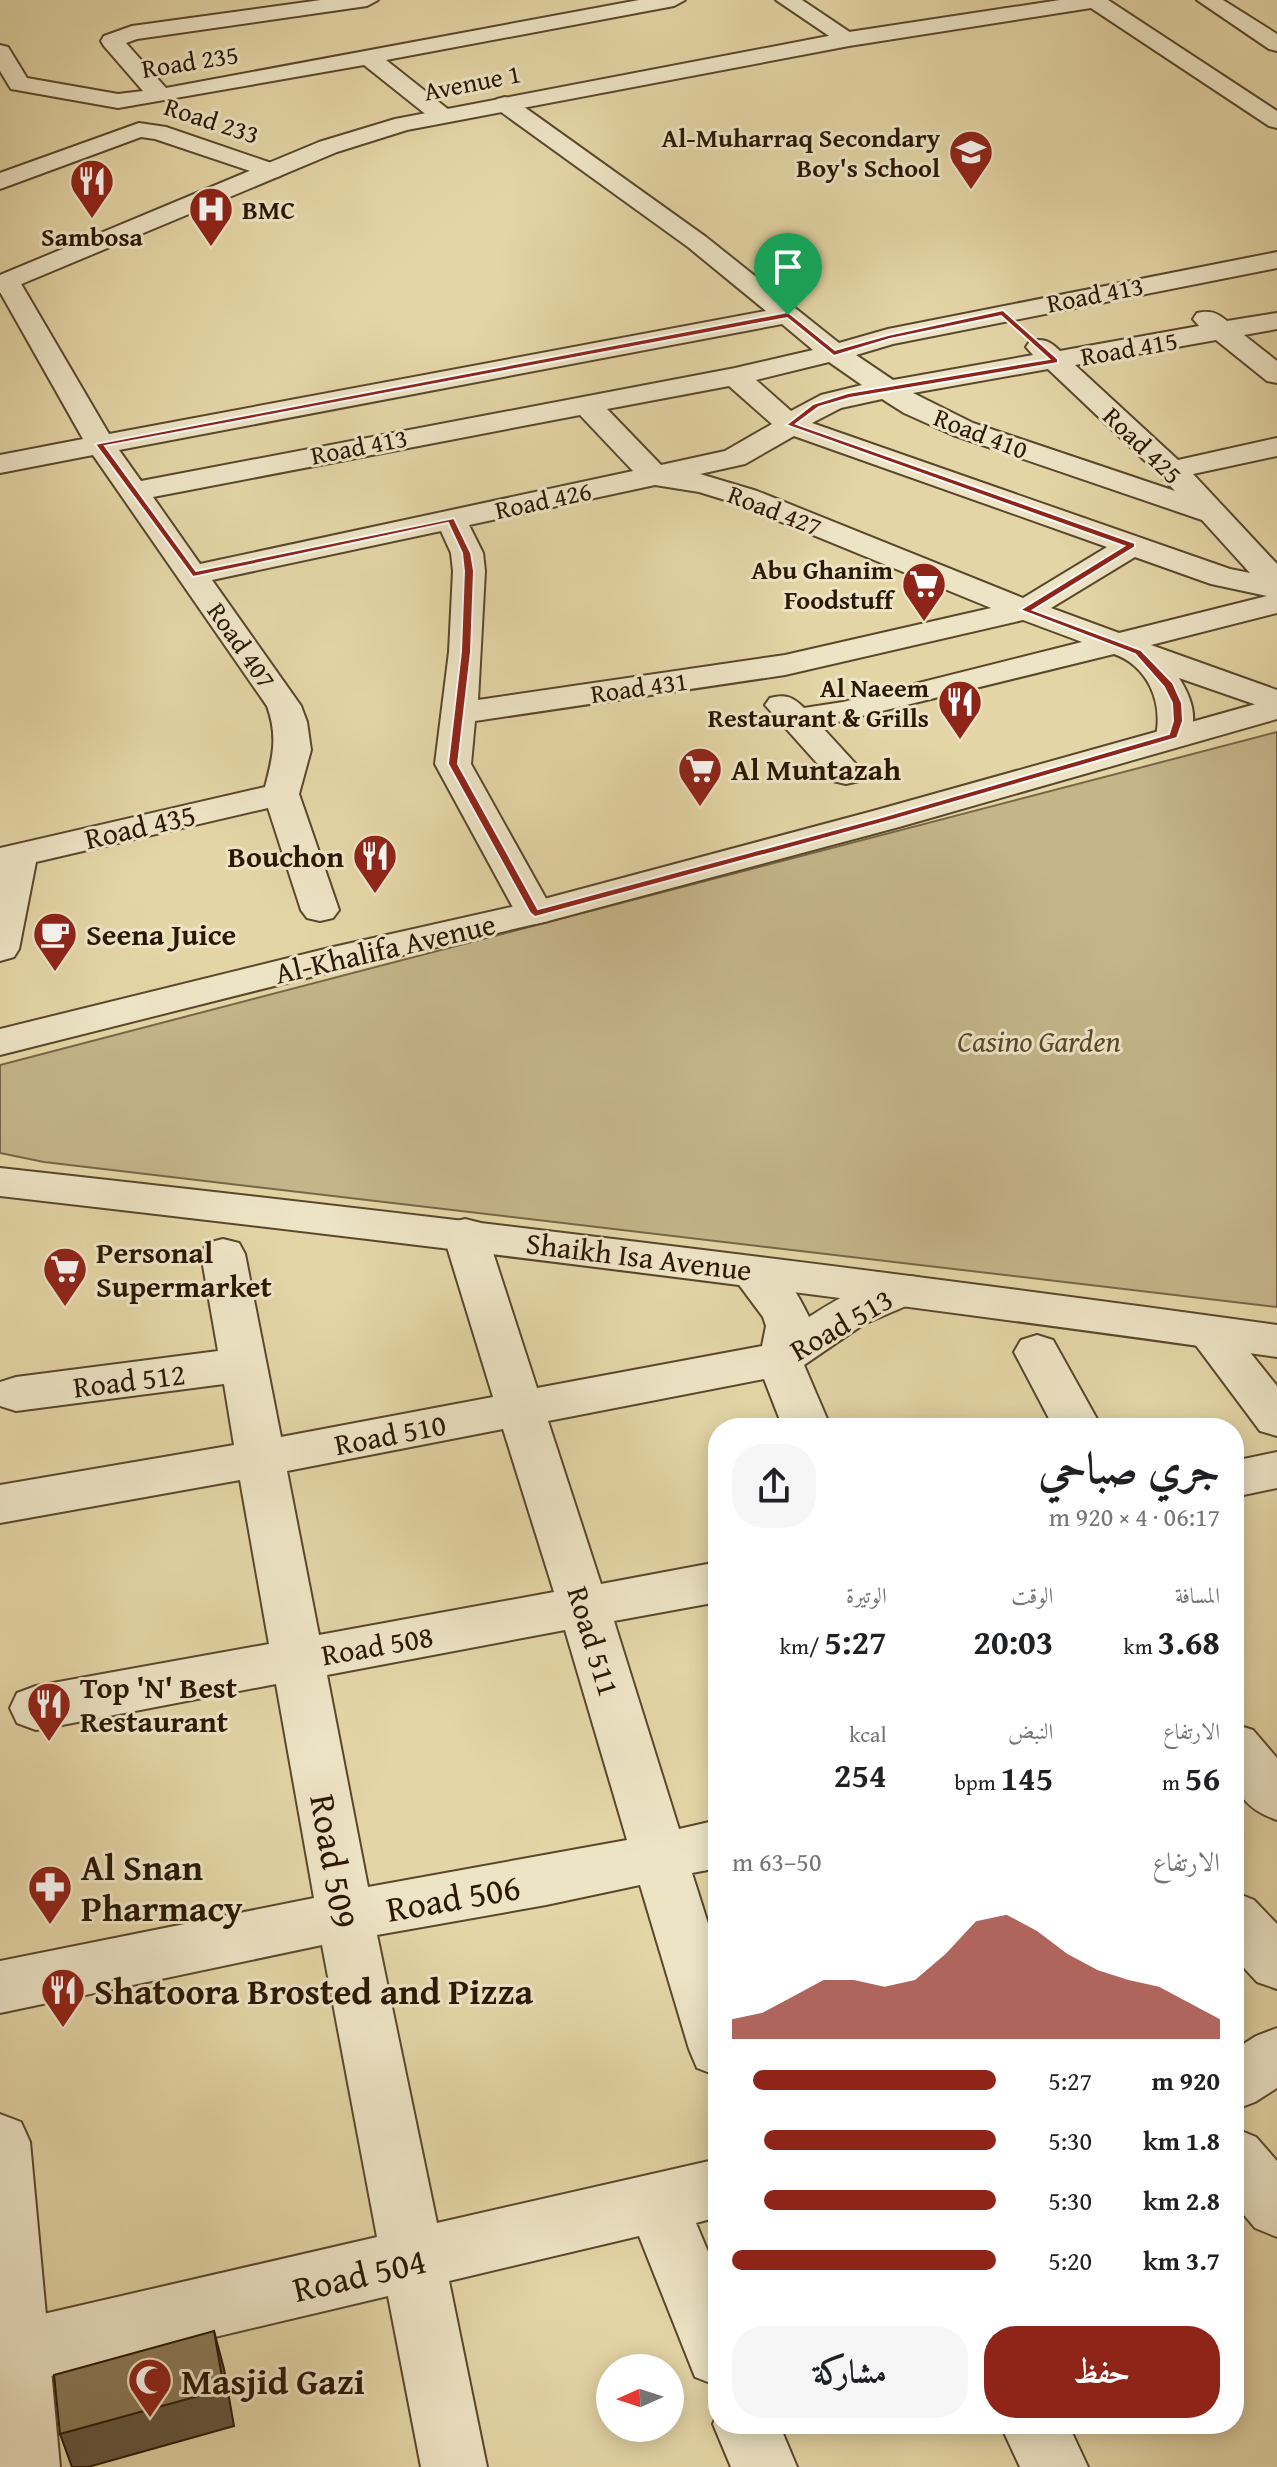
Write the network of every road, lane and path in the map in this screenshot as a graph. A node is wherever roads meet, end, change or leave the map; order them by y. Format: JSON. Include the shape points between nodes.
{"nodes":[{"id":1,"x":367,"y":0,"type":"edge"},
{"id":2,"x":674,"y":0,"type":"edge"},
{"id":3,"x":787,"y":0,"type":"edge"},
{"id":4,"x":1056,"y":0,"type":"edge"},
{"id":5,"x":1208,"y":0,"type":"edge"},
{"id":6,"x":1094,"y":1,"type":"edge"},
{"id":7,"x":1033,"y":6,"type":"edge"},
{"id":8,"x":389,"y":15,"type":"dead end"},
{"id":9,"x":1277,"y":27,"type":"edge"},
{"id":10,"x":1136,"y":29,"type":"junction"},
{"id":11,"x":1254,"y":30,"type":"junction"},
{"id":12,"x":411,"y":31,"type":"dead end"},
{"id":13,"x":849,"y":39,"type":"junction"},
{"id":14,"x":1277,"y":44,"type":"edge"},
{"id":15,"x":433,"y":46,"type":"junction"},
{"id":16,"x":0,"y":52,"type":"edge"},
{"id":17,"x":369,"y":58,"type":"junction"},
{"id":18,"x":9,"y":88,"type":"edge"},
{"id":19,"x":160,"y":96,"type":"junction"},
{"id":20,"x":505,"y":104,"type":"junction"},
{"id":21,"x":441,"y":115,"type":"junction"},
{"id":22,"x":1277,"y":121,"type":"edge"},
{"id":23,"x":271,"y":171,"type":"junction"},
{"id":24,"x":0,"y":182,"type":"edge"},
{"id":25,"x":1277,"y":260,"type":"edge"},
{"id":26,"x":1162,"y":281,"type":"junction"},
{"id":27,"x":3,"y":283,"type":"edge"},
{"id":28,"x":1003,"y":313,"type":"junction"},
{"id":29,"x":788,"y":315,"type":"junction"},
{"id":30,"x":1277,"y":321,"type":"edge"},
{"id":31,"x":1221,"y":331,"type":"junction"},
{"id":32,"x":834,"y":353,"type":"junction"},
{"id":33,"x":1055,"y":361,"type":"junction"},
{"id":34,"x":1277,"y":375,"type":"edge"},
{"id":35,"x":735,"y":376,"type":"junction"},
{"id":36,"x":887,"y":391,"type":"junction"},
{"id":37,"x":586,"y":404,"type":"junction"},
{"id":38,"x":790,"y":425,"type":"junction"},
{"id":39,"x":100,"y":444,"type":"junction"},
{"id":40,"x":1277,"y":447,"type":"edge"},
{"id":41,"x":0,"y":464,"type":"edge"},
{"id":42,"x":1172,"y":470,"type":"junction"},
{"id":43,"x":655,"y":476,"type":"junction"},
{"id":44,"x":133,"y":492,"type":"junction"},
{"id":45,"x":1213,"y":514,"type":"junction"},
{"id":46,"x":451,"y":520,"type":"junction"},
{"id":47,"x":1132,"y":545,"type":"junction"},
{"id":48,"x":1272,"y":572,"type":"edge"},
{"id":49,"x":193,"y":575,"type":"junction"},
{"id":50,"x":1277,"y":603,"type":"edge"},
{"id":51,"x":1025,"y":610,"type":"junction"},
{"id":52,"x":1126,"y":648,"type":"junction"},
{"id":53,"x":751,"y":671,"type":"junction"},
{"id":54,"x":1277,"y":705,"type":"edge"},
{"id":55,"x":460,"y":713,"type":"junction"},
{"id":56,"x":797,"y":720,"type":"junction"},
{"id":57,"x":1173,"y":736,"type":"junction"},
{"id":58,"x":846,"y":773,"type":"dead end"},
{"id":59,"x":281,"y":794,"type":"junction"},
{"id":60,"x":10,"y":857,"type":"edge"},
{"id":61,"x":320,"y":910,"type":"dead end"},
{"id":62,"x":535,"y":913,"type":"junction"},
{"id":63,"x":0,"y":949,"type":"edge"},
{"id":64,"x":0,"y":1042,"type":"edge"},
{"id":65,"x":0,"y":1182,"type":"edge"},
{"id":66,"x":465,"y":1234,"type":"junction"},
{"id":67,"x":223,"y":1254,"type":"dead end"},
{"id":68,"x":750,"y":1270,"type":"junction"},
{"id":69,"x":904,"y":1289,"type":"junction"},
{"id":70,"x":1209,"y":1332,"type":"junction"},
{"id":71,"x":1277,"y":1341,"type":"edge"},
{"id":72,"x":1037,"y":1352,"type":"dead end"},
{"id":73,"x":779,"y":1359,"type":"junction"},
{"id":74,"x":242,"y":1365,"type":"junction"},
{"id":75,"x":16,"y":1394,"type":"dead end"},
{"id":76,"x":520,"y":1409,"type":"junction"},
{"id":77,"x":803,"y":1418,"type":"edge"},
{"id":78,"x":1073,"y":1418,"type":"edge"},
{"id":79,"x":1277,"y":1419,"type":"edge"},
{"id":80,"x":259,"y":1459,"type":"junction"},
{"id":81,"x":1277,"y":1470,"type":"edge"},
{"id":82,"x":1244,"y":1477,"type":"edge"},
{"id":83,"x":0,"y":1504,"type":"edge"},
{"id":84,"x":708,"y":1584,"type":"edge"},
{"id":85,"x":584,"y":1608,"type":"junction"},
{"id":86,"x":298,"y":1659,"type":"junction"},
{"id":87,"x":36,"y":1708,"type":"dead end"},
{"id":88,"x":1244,"y":1758,"type":"edge"},
{"id":89,"x":1277,"y":1797,"type":"edge"},
{"id":90,"x":708,"y":1846,"type":"edge"},
{"id":91,"x":659,"y":1857,"type":"junction"},
{"id":92,"x":345,"y":1916,"type":"junction"},
{"id":93,"x":1244,"y":1928,"type":"edge"},
{"id":94,"x":1277,"y":1964,"type":"edge"},
{"id":95,"x":0,"y":1987,"type":"edge"},
{"id":96,"x":708,"y":2016,"type":"edge"},
{"id":97,"x":1277,"y":2055,"type":"edge"},
{"id":98,"x":1244,"y":2076,"type":"edge"},
{"id":99,"x":0,"y":2142,"type":"edge"},
{"id":100,"x":1244,"y":2169,"type":"edge"},
{"id":101,"x":708,"y":2191,"type":"edge"},
{"id":102,"x":657,"y":2204,"type":"junction"},
{"id":103,"x":1277,"y":2207,"type":"edge"},
{"id":104,"x":415,"y":2261,"type":"junction"},
{"id":105,"x":708,"y":2329,"type":"edge"},
{"id":106,"x":8,"y":2354,"type":"edge"},
{"id":107,"x":750,"y":2434,"type":"edge"},
{"id":108,"x":1038,"y":2434,"type":"edge"},
{"id":109,"x":27,"y":2467,"type":"edge"},
{"id":110,"x":454,"y":2467,"type":"edge"},
{"id":111,"x":764,"y":2467,"type":"edge"},
{"id":112,"x":1055,"y":2467,"type":"edge"}],
"edges":[{"from":1,"to":8,"type":"street"},
{"from":1,"to":19,"type":"street","via":[[132,33],[112,41]]},
{"from":2,"to":15,"type":"street","name":"Road 235"},
{"from":3,"to":13,"type":"street"},
{"from":4,"to":7,"type":"street","name":"Avenue 1"},
{"from":5,"to":11,"type":"street"},
{"from":6,"to":7,"type":"street","name":"Avenue 1"},
{"from":6,"to":10,"type":"street"},
{"from":7,"to":10,"type":"street"},
{"from":7,"to":13,"type":"street","name":"Avenue 1"},
{"from":9,"to":11,"type":"street"},
{"from":10,"to":22,"type":"street"},
{"from":11,"to":14,"type":"street"},
{"from":12,"to":15,"type":"street"},
{"from":13,"to":20,"type":"street","name":"Avenue 1"},
{"from":15,"to":17,"type":"street","name":"Road 235"},
{"from":16,"to":18,"type":"street"},
{"from":17,"to":19,"type":"street","name":"Road 235"},
{"from":17,"to":21,"type":"street"},
{"from":18,"to":19,"type":"street","name":"Road 235","via":[[118,101]]},
{"from":20,"to":21,"type":"street","name":"Avenue 1"},
{"from":20,"to":29,"type":"street","name":"Road 410"},
{"from":21,"to":23,"type":"street","name":"Avenue 1","via":[[349,140]]},
{"from":23,"to":24,"type":"street","name":"Road 233","via":[[139,130]]},
{"from":23,"to":27,"type":"street","name":"Avenue 1"},
{"from":25,"to":26,"type":"street","name":"Road 413"},
{"from":26,"to":28,"type":"street","name":"Road 413"},
{"from":26,"to":31,"type":"street"},
{"from":27,"to":39,"type":"street","name":"Road 407","via":[[27,313]]},
{"from":28,"to":32,"type":"street","name":"Road 413"},
{"from":28,"to":33,"type":"street","name":"Road 425"},
{"from":29,"to":32,"type":"street","name":"Road 410"},
{"from":29,"to":39,"type":"street"},
{"from":30,"to":31,"type":"street","name":"Road 415"},
{"from":31,"to":33,"type":"street","name":"Road 415"},
{"from":31,"to":34,"type":"street"},
{"from":32,"to":35,"type":"street","name":"Road 413"},
{"from":32,"to":36,"type":"street","name":"Road 410"},
{"from":33,"to":36,"type":"street","name":"Road 415"},
{"from":33,"to":42,"type":"street","name":"Road 425"},
{"from":35,"to":37,"type":"street","name":"Road 413"},
{"from":35,"to":38,"type":"street"},
{"from":36,"to":38,"type":"street","name":"Road 426","via":[[831,400]]},
{"from":36,"to":45,"type":"street","name":"Road 410","via":[[963,429]]},
{"from":37,"to":43,"type":"street"},
{"from":37,"to":44,"type":"street","name":"Road 413"},
{"from":38,"to":43,"type":"street","name":"Road 426","via":[[745,454]]},
{"from":38,"to":47,"type":"street"},
{"from":39,"to":41,"type":"street"},
{"from":39,"to":44,"type":"street","name":"Road 407"},
{"from":40,"to":42,"type":"street"},
{"from":42,"to":45,"type":"street","name":"Road 425"},
{"from":43,"to":46,"type":"street","name":"Road 426"},
{"from":43,"to":51,"type":"street","name":"Road 427","via":[[746,497]]},
{"from":44,"to":49,"type":"street","name":"Road 407"},
{"from":45,"to":48,"type":"street","name":"Road 425"},
{"from":46,"to":49,"type":"street","name":"Road 426"},
{"from":46,"to":55,"type":"street","via":[[467,553],[469,571]]},
{"from":47,"to":48,"type":"street","via":[[1222,577]]},
{"from":47,"to":51,"type":"street"},
{"from":49,"to":59,"type":"street","name":"Road 407","via":[[287,714],[293,750]]},
{"from":50,"to":52,"type":"street"},
{"from":51,"to":52,"type":"street","name":"Road 427"},
{"from":51,"to":53,"type":"street"},
{"from":52,"to":54,"type":"street","name":"Road 427"},
{"from":52,"to":56,"type":"street"},
{"from":52,"to":57,"type":"street","name":"Road 427","via":[[1169,686],[1177,703]]},
{"from":53,"to":55,"type":"street","name":"Road 431"},
{"from":53,"to":56,"type":"street"},
{"from":54,"to":57,"type":"street","name":"Al-Khalifa Avenue"},
{"from":55,"to":62,"type":"street","via":[[453,764]]},
{"from":56,"to":58,"type":"street"},
{"from":57,"to":62,"type":"street","name":"Al-Khalifa Avenue"},
{"from":59,"to":60,"type":"street","name":"Road 435"},
{"from":59,"to":61,"type":"street"},
{"from":60,"to":63,"type":"street"},
{"from":62,"to":64,"type":"street","name":"Al-Khalifa Avenue"},
{"from":65,"to":66,"type":"street","name":"Shaikh Isa Avenue"},
{"from":66,"to":68,"type":"street","name":"Shaikh Isa Avenue"},
{"from":66,"to":76,"type":"street","name":"Road 511"},
{"from":67,"to":74,"type":"street","name":"Road 509"},
{"from":68,"to":69,"type":"street","name":"Shaikh Isa Avenue"},
{"from":68,"to":73,"type":"street","name":"Road 513","via":[[783,1313],[789,1332]]},
{"from":69,"to":70,"type":"street","name":"Shaikh Isa Avenue"},
{"from":69,"to":73,"type":"street","name":"Road 513","via":[[848,1313]]},
{"from":70,"to":71,"type":"street","name":"Shaikh Isa Avenue"},
{"from":70,"to":79,"type":"street"},
{"from":72,"to":78,"type":"street"},
{"from":73,"to":76,"type":"street","name":"Road 510"},
{"from":73,"to":77,"type":"street","name":"Road 513"},
{"from":74,"to":75,"type":"street","name":"Road 512"},
{"from":74,"to":80,"type":"street","name":"Road 509"},
{"from":76,"to":80,"type":"street","name":"Road 510"},
{"from":76,"to":85,"type":"street","name":"Road 511"},
{"from":80,"to":83,"type":"street","name":"Road 510"},
{"from":80,"to":86,"type":"street","name":"Road 509"},
{"from":81,"to":82,"type":"street"},
{"from":84,"to":85,"type":"street","name":"Road 508"},
{"from":85,"to":86,"type":"street","name":"Road 508"},
{"from":85,"to":91,"type":"street","name":"Road 511"},
{"from":86,"to":87,"type":"street","name":"Road 508"},
{"from":86,"to":92,"type":"street","name":"Road 509"},
{"from":88,"to":89,"type":"street"},
{"from":90,"to":91,"type":"street","name":"Road 506"},
{"from":91,"to":92,"type":"street","name":"Road 506"},
{"from":91,"to":96,"type":"street","name":"Road 511"},
{"from":92,"to":95,"type":"street","name":"Road 506"},
{"from":92,"to":104,"type":"street","name":"Road 509"},
{"from":93,"to":94,"type":"street"},
{"from":97,"to":98,"type":"street"},
{"from":99,"to":106,"type":"street"},
{"from":100,"to":103,"type":"street"},
{"from":101,"to":102,"type":"street","name":"Road 504"},
{"from":102,"to":104,"type":"street","name":"Road 504"},
{"from":102,"to":105,"type":"street"},
{"from":104,"to":106,"type":"street","name":"Road 504"},
{"from":104,"to":110,"type":"street","name":"Road 509"},
{"from":106,"to":109,"type":"street"},
{"from":107,"to":111,"type":"street"},
{"from":108,"to":112,"type":"street"}]}
